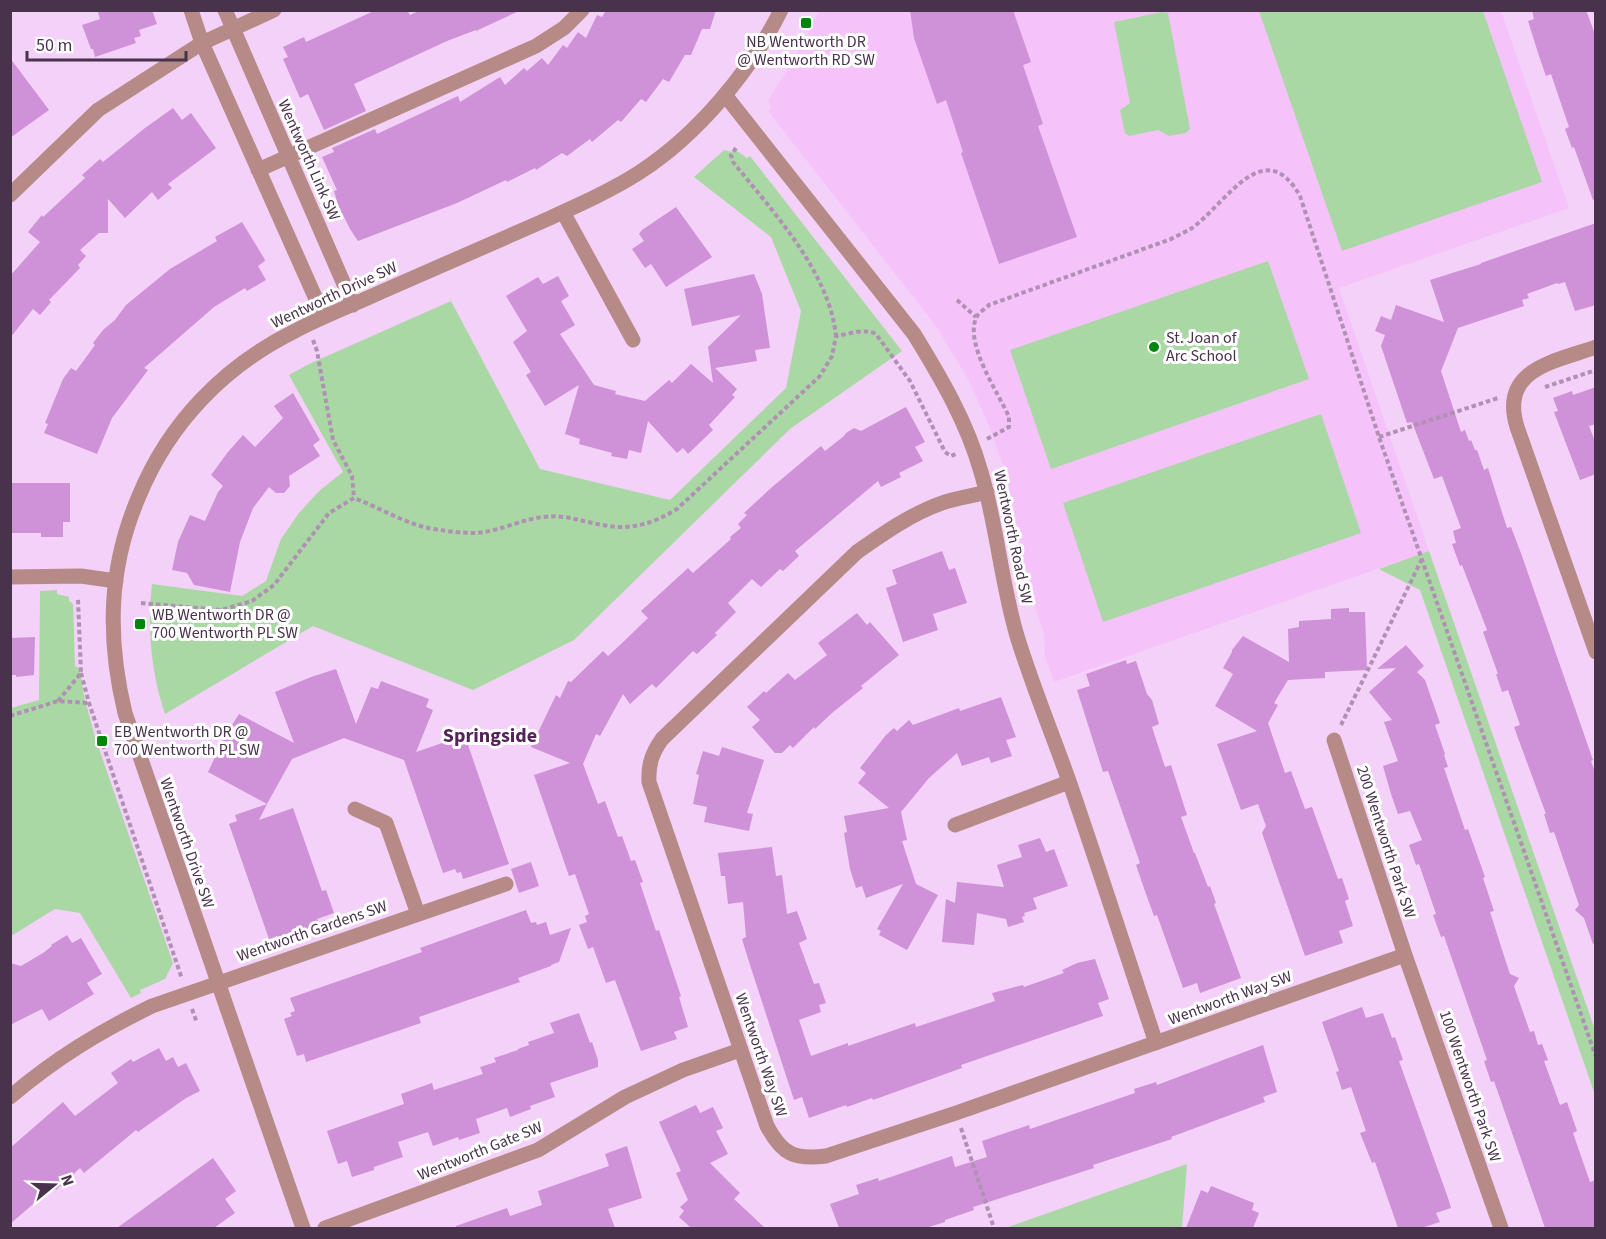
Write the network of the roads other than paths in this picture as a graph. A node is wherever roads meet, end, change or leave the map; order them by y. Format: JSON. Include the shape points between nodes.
{"nodes":[{"id":1,"x":191,"y":10,"type":"edge"},
{"id":2,"x":225,"y":10,"type":"edge"},
{"id":3,"x":274,"y":10,"type":"edge"},
{"id":4,"x":582,"y":10,"type":"edge"},
{"id":5,"x":781,"y":10,"type":"edge"},
{"id":6,"x":232,"y":29,"type":"junction"},
{"id":7,"x":202,"y":43,"type":"junction"},
{"id":8,"x":725,"y":95,"type":"junction"},
{"id":9,"x":288,"y":157,"type":"junction"},
{"id":10,"x":258,"y":170,"type":"junction"},
{"id":11,"x":10,"y":195,"type":"edge"},
{"id":12,"x":563,"y":212,"type":"junction"},
{"id":13,"x":353,"y":305,"type":"junction"},
{"id":14,"x":324,"y":317,"type":"junction"},
{"id":15,"x":633,"y":340,"type":"dead end"},
{"id":16,"x":1596,"y":347,"type":"edge"},
{"id":17,"x":987,"y":492,"type":"junction"},
{"id":18,"x":10,"y":577,"type":"edge"},
{"id":19,"x":116,"y":581,"type":"junction"},
{"id":20,"x":1596,"y":652,"type":"edge"},
{"id":21,"x":1334,"y":740,"type":"road end"},
{"id":22,"x":1069,"y":782,"type":"junction"},
{"id":23,"x":355,"y":809,"type":"dead end"},
{"id":24,"x":955,"y":825,"type":"dead end"},
{"id":25,"x":506,"y":884,"type":"dead end"},
{"id":26,"x":418,"y":914,"type":"junction"},
{"id":27,"x":1405,"y":954,"type":"junction"},
{"id":28,"x":217,"y":983,"type":"junction"},
{"id":29,"x":1156,"y":1043,"type":"junction"},
{"id":30,"x":740,"y":1050,"type":"junction"},
{"id":31,"x":10,"y":1097,"type":"edge"},
{"id":32,"x":303,"y":1228,"type":"edge"},
{"id":33,"x":325,"y":1228,"type":"edge"},
{"id":34,"x":1501,"y":1228,"type":"edge"}],
"edges":[{"from":1,"to":7,"type":"street"},
{"from":2,"to":6,"type":"street","name":"Wentworth Link SW"},
{"from":3,"to":6,"type":"street"},
{"from":4,"to":9,"type":"street","via":[[564,28],[536,46]]},
{"from":5,"to":8,"type":"street","name":"Wentworth Drive SW"},
{"from":6,"to":7,"type":"street"},
{"from":6,"to":9,"type":"street","name":"Wentworth Link SW"},
{"from":7,"to":10,"type":"street"},
{"from":7,"to":11,"type":"street","via":[[98,110]]},
{"from":8,"to":12,"type":"street","name":"Wentworth Drive SW","via":[[690,132],[641,172]]},
{"from":8,"to":17,"type":"street","name":"Wentworth Road SW","via":[[914,334],[963,421]]},
{"from":9,"to":10,"type":"street"},
{"from":9,"to":13,"type":"street","name":"Wentworth Link SW"},
{"from":10,"to":14,"type":"street"},
{"from":12,"to":13,"type":"street","name":"Wentworth Drive SW"},
{"from":12,"to":15,"type":"street"},
{"from":13,"to":14,"type":"street","name":"Wentworth Drive SW"},
{"from":14,"to":19,"type":"street","name":"Wentworth Drive SW","via":[[242,363],[207,392],[184,419],[150,470],[132,511]]},
{"from":16,"to":20,"type":"street","via":[[1538,367],[1520,382],[1513,405]]},
{"from":17,"to":22,"type":"street","name":"Wentworth Road SW","via":[[1018,638]]},
{"from":17,"to":30,"type":"street","name":"Wentworth Way SW","via":[[918,513],[858,552],[662,738],[654,750],[649,782]]},
{"from":18,"to":19,"type":"street","via":[[71,576]]},
{"from":19,"to":28,"type":"street","name":"Wentworth Drive SW","via":[[113,647],[117,682]]},
{"from":21,"to":27,"type":"street","name":"200 Wentworth Park SW"},
{"from":22,"to":24,"type":"street"},
{"from":22,"to":29,"type":"street","name":"Wentworth Road SW"},
{"from":23,"to":26,"type":"street","via":[[386,823]]},
{"from":25,"to":26,"type":"street","name":"Wentworth Gardens SW"},
{"from":26,"to":28,"type":"street","name":"Wentworth Gardens SW"},
{"from":27,"to":29,"type":"street","name":"Wentworth Way SW"},
{"from":27,"to":34,"type":"street","name":"100 Wentworth Park SW"},
{"from":28,"to":31,"type":"street","name":"Wentworth Gardens SW","via":[[152,1006],[84,1041]]},
{"from":28,"to":32,"type":"street","name":"Wentworth Drive SW"},
{"from":29,"to":30,"type":"street","name":"Wentworth Way SW","via":[[826,1155],[800,1157],[788,1154],[775,1142]]},
{"from":30,"to":33,"type":"street","name":"Wentworth Gate SW","via":[[682,1070],[625,1097],[538,1150]]}]}
